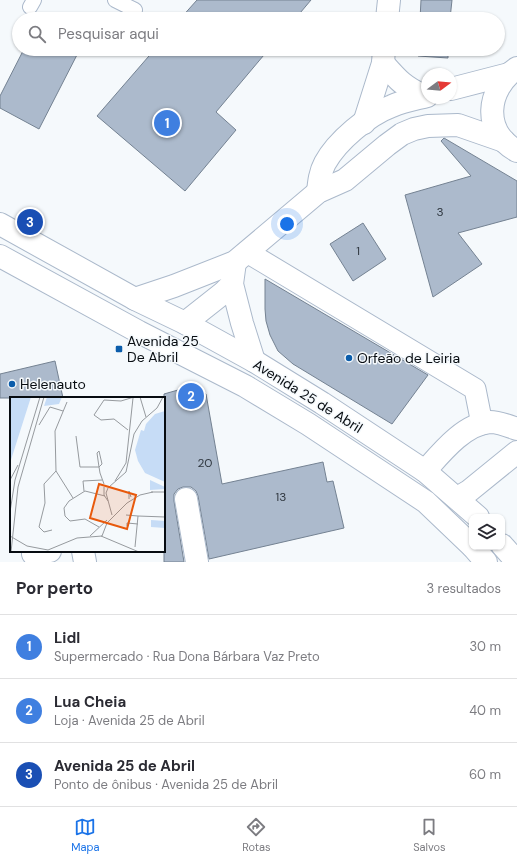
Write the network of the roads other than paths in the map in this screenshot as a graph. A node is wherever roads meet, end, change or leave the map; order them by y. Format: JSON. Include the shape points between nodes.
{"nodes":[{"id":1,"x":115,"y":0,"type":"edge"},
{"id":2,"x":389,"y":0,"type":"edge"},
{"id":3,"x":135,"y":10,"type":"dead end"},
{"id":4,"x":388,"y":12,"type":"edge"},
{"id":5,"x":383,"y":56,"type":"edge"},
{"id":6,"x":513,"y":71,"type":"edge"},
{"id":7,"x":457,"y":87,"type":"edge"},
{"id":8,"x":421,"y":94,"type":"edge"},
{"id":9,"x":421,"y":97,"type":"edge"},
{"id":10,"x":364,"y":122,"type":"junction"},
{"id":11,"x":510,"y":146,"type":"edge"},
{"id":12,"x":318,"y":192,"type":"junction"},
{"id":13,"x":0,"y":224,"type":"edge"},
{"id":14,"x":0,"y":256,"type":"edge"},
{"id":15,"x":241,"y":257,"type":"junction"},
{"id":16,"x":232,"y":284,"type":"junction"},
{"id":17,"x":135,"y":298,"type":"junction"},
{"id":18,"x":185,"y":323,"type":"junction"},
{"id":19,"x":139,"y":332,"type":"junction"},
{"id":20,"x":254,"y":361,"type":"junction"},
{"id":21,"x":482,"y":424,"type":"junction"},
{"id":22,"x":517,"y":429,"type":"edge"},
{"id":23,"x":517,"y":452,"type":"edge"},
{"id":24,"x":425,"y":471,"type":"junction"},
{"id":25,"x":457,"y":498,"type":"junction"},
{"id":26,"x":186,"y":499,"type":"dead end"},
{"id":27,"x":426,"y":502,"type":"junction"},
{"id":28,"x":475,"y":514,"type":"edge"},
{"id":29,"x":469,"y":544,"type":"edge"},
{"id":30,"x":505,"y":548,"type":"edge"},
{"id":31,"x":475,"y":550,"type":"edge"},
{"id":32,"x":83,"y":552,"type":"edge"},
{"id":33,"x":86,"y":562,"type":"edge"},
{"id":34,"x":198,"y":562,"type":"edge"},
{"id":35,"x":486,"y":562,"type":"edge"},
{"id":36,"x":517,"y":562,"type":"edge"}],
"edges":[{"from":1,"to":3,"type":"lane"},
{"from":2,"to":4,"type":"street"},
{"from":5,"to":8,"type":"street","via":[[397,80]]},
{"from":5,"to":10,"type":"street"},
{"from":6,"to":7,"type":"street"},
{"from":6,"to":11,"type":"street","via":[[499,85],[492,114],[496,128]]},
{"from":9,"to":10,"type":"street","via":[[392,106]]},
{"from":10,"to":12,"type":"street","via":[[334,149],[320,176]]},
{"from":11,"to":12,"type":"street","via":[[458,126],[428,126],[414,129],[387,145],[345,180]]},
{"from":12,"to":15,"type":"street"},
{"from":13,"to":17,"type":"street","name":"Avenida 25 de Abril"},
{"from":14,"to":19,"type":"street","name":"Avenida 25 de Abril"},
{"from":15,"to":16,"type":"street"},
{"from":15,"to":17,"type":"street","via":[[174,286]]},
{"from":15,"to":21,"type":"street","via":[[475,389]]},
{"from":16,"to":18,"type":"street"},
{"from":16,"to":20,"type":"street"},
{"from":17,"to":18,"type":"street","name":"Avenida 25 de Abril"},
{"from":18,"to":19,"type":"street"},
{"from":18,"to":20,"type":"street","name":"Avenida 25 de Abril"},
{"from":19,"to":27,"type":"street","name":"Avenida 25 de Abril","via":[[245,386]]},
{"from":20,"to":24,"type":"street","name":"Avenida 25 de Abril"},
{"from":21,"to":22,"type":"street","via":[[492,422]]},
{"from":21,"to":24,"type":"street","via":[[461,435]]},
{"from":23,"to":25,"type":"street"},
{"from":24,"to":25,"type":"street","name":"Avenida 25 de Abril"},
{"from":25,"to":27,"type":"street"},
{"from":25,"to":28,"type":"street","name":"Avenida 25 de Abril"},
{"from":26,"to":34,"type":"street"},
{"from":27,"to":29,"type":"street","name":"Avenida 25 de Abril"},
{"from":30,"to":36,"type":"street"},
{"from":31,"to":35,"type":"street","name":"Avenida 25 de Abril"},
{"from":32,"to":33,"type":"street"}]}
